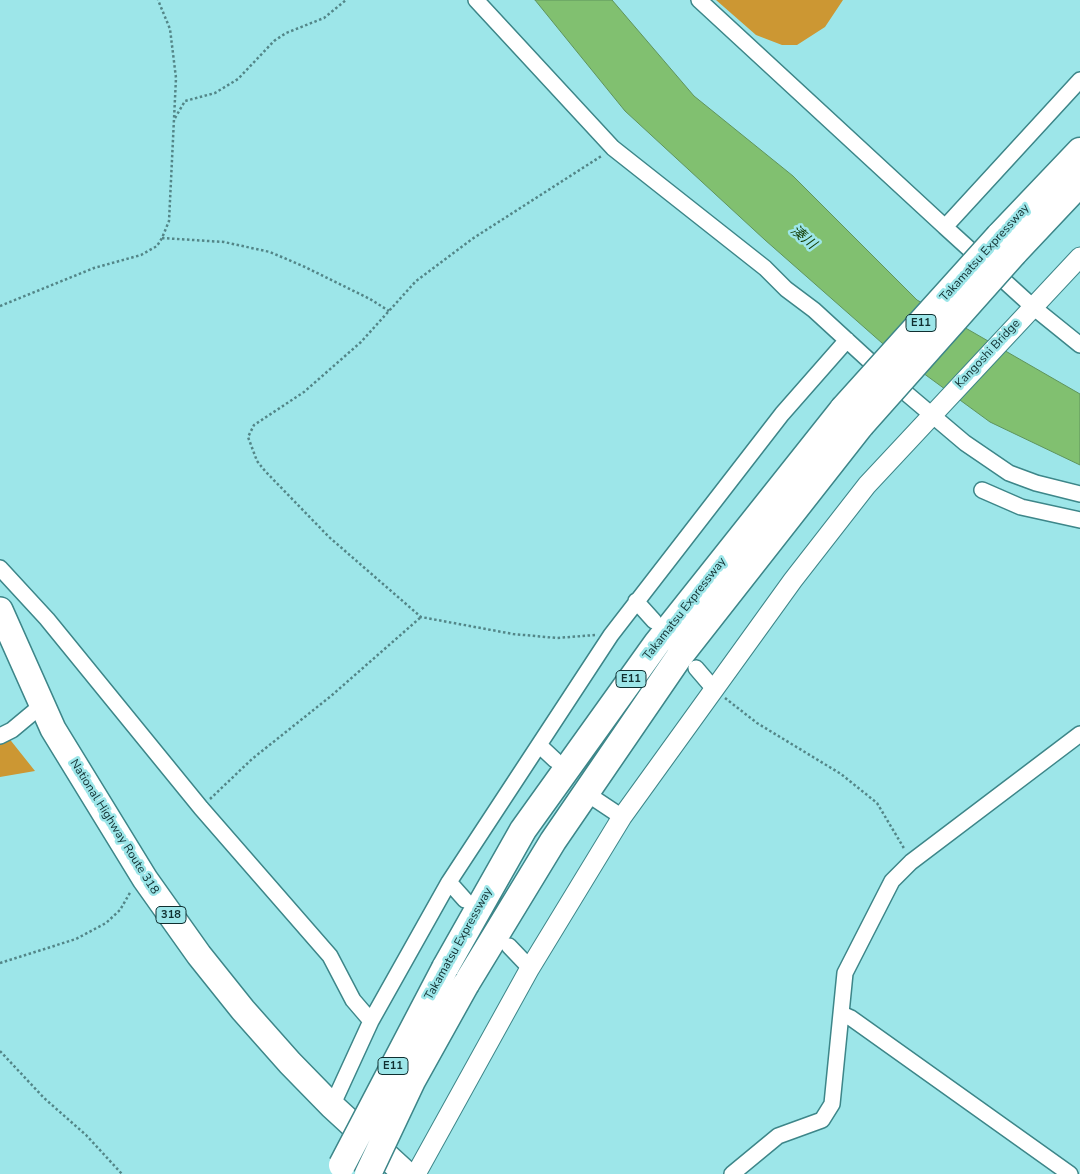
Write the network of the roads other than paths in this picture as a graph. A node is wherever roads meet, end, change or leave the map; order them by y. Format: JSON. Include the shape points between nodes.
{"nodes":[{"id":1,"x":476,"y":0,"type":"edge"},
{"id":2,"x":699,"y":0,"type":"edge"},
{"id":3,"x":1080,"y":81,"type":"edge"},
{"id":4,"x":1080,"y":145,"type":"edge"},
{"id":5,"x":1080,"y":151,"type":"edge"},
{"id":6,"x":1080,"y":183,"type":"edge"},
{"id":7,"x":1031,"y":203,"type":"junction"},
{"id":8,"x":945,"y":227,"type":"junction"},
{"id":9,"x":1007,"y":245,"type":"junction"},
{"id":10,"x":1080,"y":256,"type":"edge"},
{"id":11,"x":1029,"y":311,"type":"junction"},
{"id":12,"x":847,"y":340,"type":"junction"},
{"id":13,"x":1080,"y":345,"type":"edge"},
{"id":14,"x":932,"y":414,"type":"junction"},
{"id":15,"x":852,"y":417,"type":"junction"},
{"id":16,"x":982,"y":490,"type":"dead end"},
{"id":17,"x":1080,"y":494,"type":"edge"},
{"id":18,"x":1080,"y":520,"type":"edge"},
{"id":19,"x":0,"y":568,"type":"edge"},
{"id":20,"x":636,"y":601,"type":"junction"},
{"id":21,"x":0,"y":610,"type":"edge"},
{"id":22,"x":654,"y":621,"type":"dead end"},
{"id":23,"x":696,"y":668,"type":"dead end"},
{"id":24,"x":714,"y":690,"type":"junction"},
{"id":25,"x":42,"y":705,"type":"junction"},
{"id":26,"x":1080,"y":734,"type":"edge"},
{"id":27,"x":0,"y":736,"type":"edge"},
{"id":28,"x":539,"y":745,"type":"junction"},
{"id":29,"x":555,"y":760,"type":"dead end"},
{"id":30,"x":595,"y":799,"type":"dead end"},
{"id":31,"x":622,"y":817,"type":"junction"},
{"id":32,"x":450,"y":882,"type":"junction"},
{"id":33,"x":465,"y":900,"type":"dead end"},
{"id":34,"x":510,"y":946,"type":"dead end"},
{"id":35,"x":530,"y":968,"type":"junction"},
{"id":36,"x":842,"y":1014,"type":"junction"},
{"id":37,"x":371,"y":1021,"type":"junction"},
{"id":38,"x":332,"y":1106,"type":"junction"},
{"id":39,"x":340,"y":1170,"type":"edge"},
{"id":40,"x":368,"y":1174,"type":"edge"},
{"id":41,"x":406,"y":1174,"type":"edge"},
{"id":42,"x":416,"y":1174,"type":"edge"},
{"id":43,"x":732,"y":1174,"type":"edge"},
{"id":44,"x":1070,"y":1174,"type":"edge"}],
"edges":[{"from":1,"to":12,"type":"street","via":[[614,148],[765,268]]},
{"from":2,"to":8,"type":"street"},
{"from":3,"to":8,"type":"street"},
{"from":4,"to":7,"type":"highway"},
{"from":5,"to":7,"type":"highway","name":"Takamatsu Expressway","number":"E11"},
{"from":6,"to":9,"type":"highway","name":"Takamatsu Expressway","number":"E11"},
{"from":7,"to":9,"type":"highway","name":"Takamatsu Expressway","number":"E11"},
{"from":8,"to":11,"type":"street"},
{"from":9,"to":15,"type":"highway","name":"Takamatsu Expressway","number":"E11","bridge":true},
{"from":10,"to":11,"type":"street","name":"Kangoshi Bridge"},
{"from":11,"to":13,"type":"street"},
{"from":11,"to":14,"type":"street","name":"Kangoshi Bridge"},
{"from":12,"to":14,"type":"street"},
{"from":12,"to":20,"type":"street","via":[[782,414]]},
{"from":14,"to":17,"type":"street","via":[[965,443],[1009,473]]},
{"from":14,"to":24,"type":"street","name":"Kangoshi Bridge","via":[[867,485]]},
{"from":15,"to":39,"type":"highway","name":"Takamatsu Expressway","number":"E11","bridge":true,"via":[[657,643],[523,830],[445,968]]},
{"from":15,"to":40,"type":"highway","name":"Takamatsu Expressway","number":"E11","bridge":true,"via":[[679,657],[553,842],[466,984],[412,1081]]},
{"from":16,"to":18,"type":"street","via":[[1021,507]]},
{"from":19,"to":37,"type":"street","via":[[330,956],[353,1000]]},
{"from":20,"to":22,"type":"street"},
{"from":20,"to":28,"type":"street"},
{"from":21,"to":25,"type":"highway","name":"National Highway Route 318","number":"318"},
{"from":23,"to":24,"type":"street"},
{"from":24,"to":31,"type":"street","name":"Kangoshi Bridge"},
{"from":25,"to":27,"type":"street"},
{"from":25,"to":38,"type":"highway","name":"National Highway Route 318","number":"318","via":[[53,729],[145,879],[199,955],[242,1010]]},
{"from":26,"to":36,"type":"street","via":[[911,862],[892,881],[845,973]]},
{"from":28,"to":29,"type":"street"},
{"from":28,"to":32,"type":"street"},
{"from":30,"to":31,"type":"street"},
{"from":31,"to":35,"type":"street","name":"Kangoshi Bridge"},
{"from":32,"to":33,"type":"street"},
{"from":32,"to":37,"type":"street"},
{"from":34,"to":35,"type":"street"},
{"from":35,"to":42,"type":"street","name":"Kangoshi Bridge"},
{"from":36,"to":43,"type":"street","via":[[832,1104],[822,1120],[778,1136]]},
{"from":36,"to":44,"type":"street"},
{"from":37,"to":38,"type":"street"},
{"from":38,"to":41,"type":"highway","name":"National Highway Route 318","number":"318"}]}
